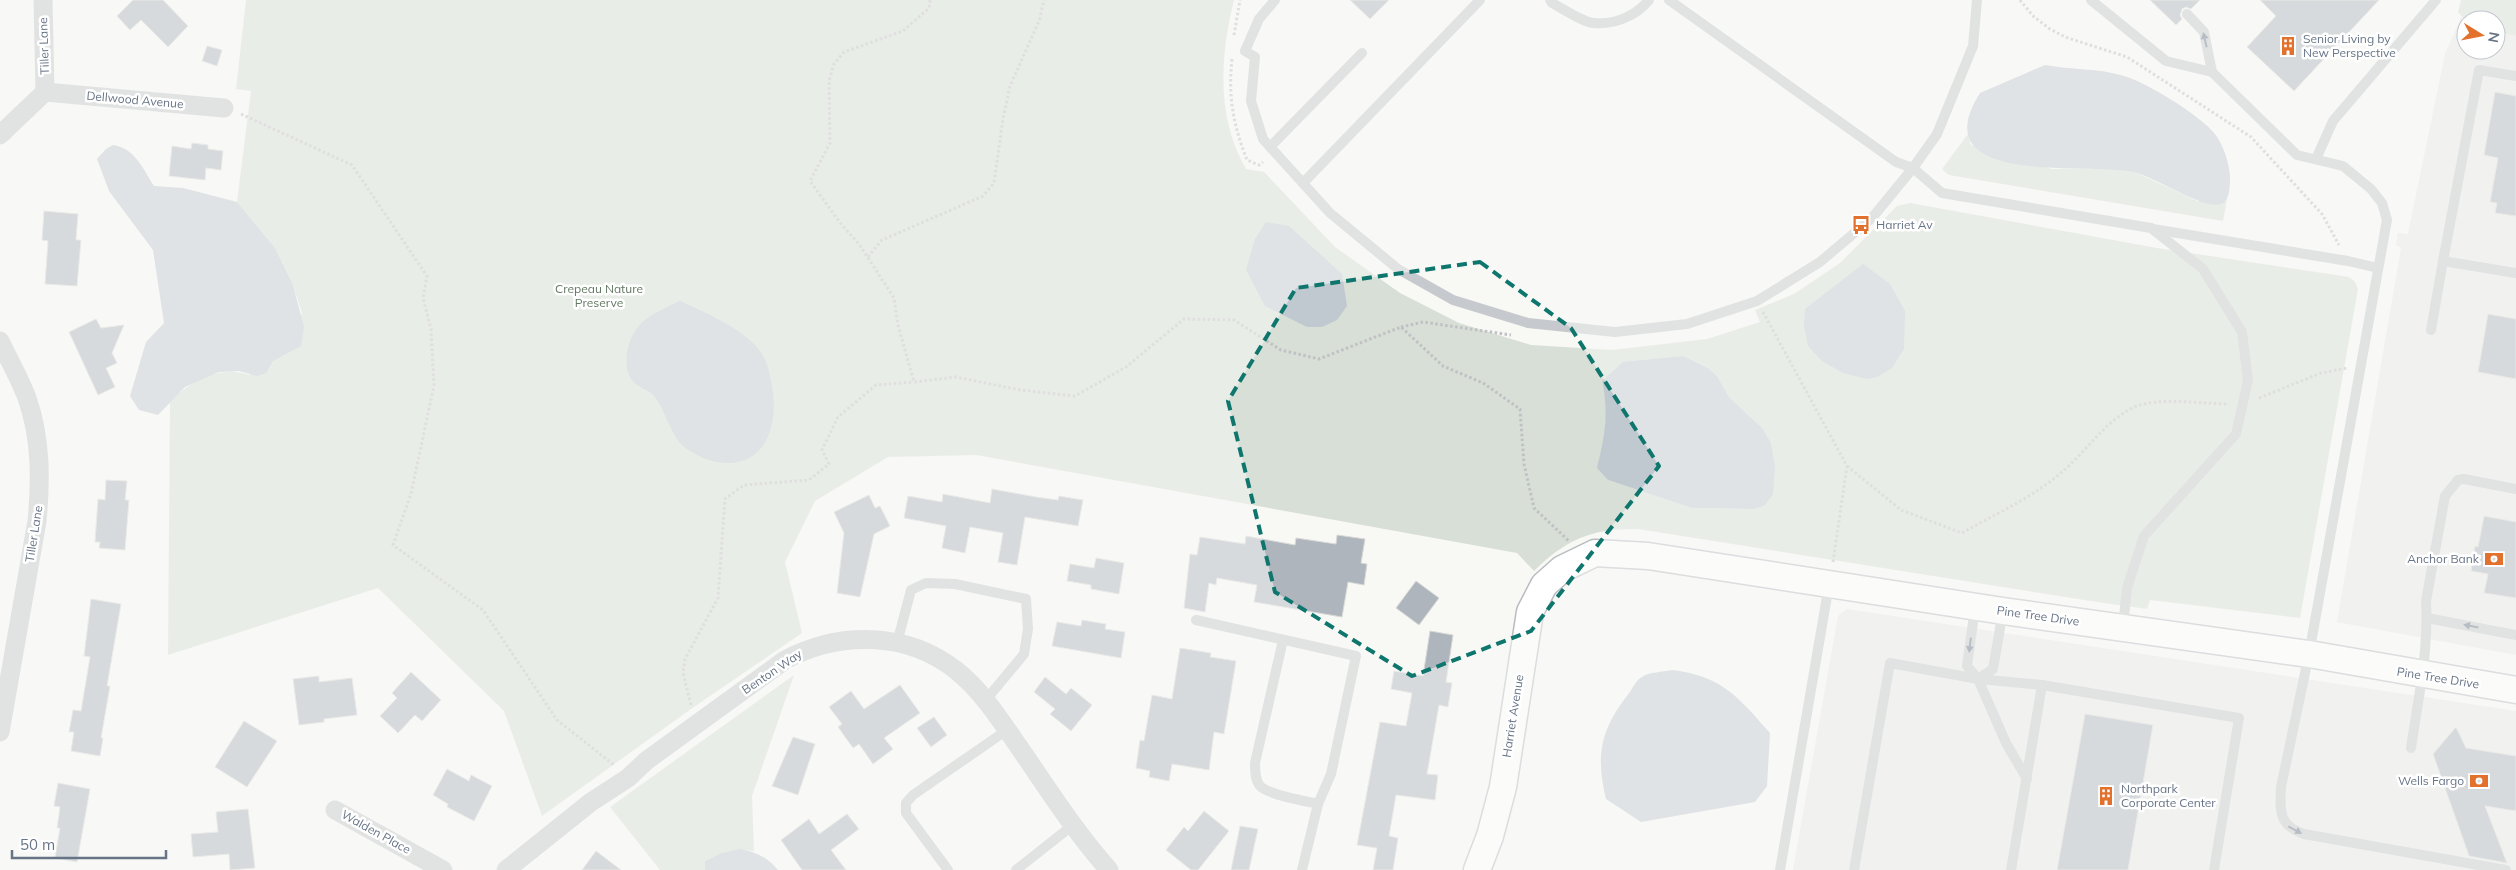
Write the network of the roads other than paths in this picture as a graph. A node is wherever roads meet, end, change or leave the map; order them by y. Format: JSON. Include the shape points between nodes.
{"nodes":[{"id":1,"x":43,"y":0,"type":"edge"},
{"id":2,"x":1275,"y":0,"type":"edge"},
{"id":3,"x":1480,"y":0,"type":"edge"},
{"id":4,"x":1550,"y":0,"type":"edge"},
{"id":5,"x":1649,"y":0,"type":"edge"},
{"id":6,"x":1669,"y":0,"type":"edge"},
{"id":7,"x":1977,"y":0,"type":"edge"},
{"id":8,"x":2436,"y":0,"type":"edge"},
{"id":9,"x":2097,"y":2,"type":"edge"},
{"id":10,"x":2187,"y":14,"type":"dead end"},
{"id":11,"x":1362,"y":53,"type":"dead end"},
{"id":12,"x":2212,"y":72,"type":"junction"},
{"id":13,"x":2516,"y":76,"type":"edge"},
{"id":14,"x":45,"y":92,"type":"junction"},
{"id":15,"x":224,"y":108,"type":"road end"},
{"id":16,"x":0,"y":135,"type":"edge"},
{"id":17,"x":1270,"y":147,"type":"junction"},
{"id":18,"x":2316,"y":159,"type":"junction"},
{"id":19,"x":1913,"y":168,"type":"junction"},
{"id":20,"x":1303,"y":183,"type":"junction"},
{"id":21,"x":2151,"y":228,"type":"junction"},
{"id":22,"x":2443,"y":261,"type":"junction"},
{"id":23,"x":2378,"y":268,"type":"junction"},
{"id":24,"x":2516,"y":273,"type":"edge"},
{"id":25,"x":2431,"y":330,"type":"dead end"},
{"id":26,"x":0,"y":341,"type":"edge"},
{"id":27,"x":2516,"y":489,"type":"edge"},
{"id":28,"x":1562,"y":569,"type":"joint"},
{"id":29,"x":1829,"y":584,"type":"junction"},
{"id":30,"x":1975,"y":606,"type":"junction"},
{"id":31,"x":2004,"y":611,"type":"junction"},
{"id":32,"x":2427,"y":618,"type":"junction"},
{"id":33,"x":1196,"y":620,"type":"dead end"},
{"id":34,"x":2123,"y":628,"type":"junction"},
{"id":35,"x":2516,"y":635,"type":"edge"},
{"id":36,"x":1283,"y":640,"type":"junction"},
{"id":37,"x":897,"y":643,"type":"junction"},
{"id":38,"x":2308,"y":654,"type":"junction"},
{"id":39,"x":2422,"y":676,"type":"junction"},
{"id":40,"x":1978,"y":679,"type":"junction"},
{"id":41,"x":2042,"y":685,"type":"junction"},
{"id":42,"x":2516,"y":690,"type":"edge"},
{"id":43,"x":985,"y":701,"type":"junction"},
{"id":44,"x":1007,"y":730,"type":"junction"},
{"id":45,"x":0,"y":732,"type":"edge"},
{"id":46,"x":2411,"y":748,"type":"dead end"},
{"id":47,"x":2027,"y":779,"type":"junction"},
{"id":48,"x":1318,"y":804,"type":"junction"},
{"id":49,"x":335,"y":810,"type":"dead end"},
{"id":50,"x":1073,"y":825,"type":"junction"},
{"id":51,"x":2516,"y":868,"type":"edge"},
{"id":52,"x":443,"y":870,"type":"edge"},
{"id":53,"x":506,"y":870,"type":"edge"},
{"id":54,"x":948,"y":870,"type":"edge"},
{"id":55,"x":1016,"y":870,"type":"edge"},
{"id":56,"x":1109,"y":870,"type":"edge"},
{"id":57,"x":1302,"y":870,"type":"edge"},
{"id":58,"x":1476,"y":870,"type":"edge"},
{"id":59,"x":1780,"y":870,"type":"edge"},
{"id":60,"x":1854,"y":870,"type":"edge"},
{"id":61,"x":2011,"y":870,"type":"edge"},
{"id":62,"x":2214,"y":870,"type":"edge"},
{"id":63,"x":2508,"y":870,"type":"edge"}],
"edges":[{"from":1,"to":14,"type":"street","name":"Tiller Lane"},
{"from":2,"to":17,"type":"lane","via":[[1258,19],[1245,51],[1255,57],[1251,101],[1263,139]]},
{"from":3,"to":20,"type":"lane"},
{"from":4,"to":5,"type":"lane","via":[[1592,24],[1624,19]]},
{"from":6,"to":19,"type":"lane","via":[[1896,162]]},
{"from":7,"to":19,"type":"lane","via":[[1973,46],[1962,76],[1937,134]]},
{"from":8,"to":18,"type":"lane","via":[[2333,121]]},
{"from":9,"to":12,"type":"lane","via":[[2166,61]]},
{"from":12,"to":10,"type":"lane","one_way":true,"via":[[2204,32]]},
{"from":11,"to":17,"type":"lane"},
{"from":12,"to":18,"type":"lane","via":[[2297,155]]},
{"from":13,"to":22,"type":"lane","via":[[2479,70]]},
{"from":14,"to":15,"type":"street","name":"Dellwood Avenue"},
{"from":14,"to":16,"type":"street"},
{"from":17,"to":20,"type":"lane"},
{"from":18,"to":23,"type":"lane","via":[[2344,166],[2372,189],[2382,203],[2387,220]]},
{"from":19,"to":20,"type":"lane","via":[[1872,218],[1820,262],[1757,301],[1687,324],[1615,332],[1528,323],[1452,300],[1398,270],[1330,212]]},
{"from":19,"to":21,"type":"lane","via":[[1942,193]]},
{"from":21,"to":23,"type":"lane"},
{"from":21,"to":34,"type":"lane","via":[[2203,269],[2242,332],[2248,380],[2236,434],[2144,536],[2127,588]]},
{"from":22,"to":24,"type":"lane"},
{"from":22,"to":25,"type":"lane"},
{"from":23,"to":38,"type":"lane"},
{"from":26,"to":45,"type":"street","name":"Tiller Lane","via":[[34,421],[40,489]]},
{"from":27,"to":32,"type":"lane","via":[[2464,479],[2458,480],[2444,496],[2426,601]]},
{"from":28,"to":29,"type":"street","name":"Pine Tree Drive","via":[[1595,553],[1648,556]]},
{"from":28,"to":58,"type":"street","name":"Harriet Avenue","via":[[1544,585],[1530,612],[1502,787],[1490,836]]},
{"from":29,"to":30,"type":"street","name":"Pine Tree Drive"},
{"from":29,"to":59,"type":"lane"},
{"from":30,"to":31,"type":"street","name":"Pine Tree Drive"},
{"from":30,"to":40,"type":"lane","one_way":true,"via":[[1967,666]]},
{"from":31,"to":34,"type":"street","name":"Pine Tree Drive"},
{"from":31,"to":40,"type":"lane","via":[[1992,669]]},
{"from":35,"to":32,"type":"lane","one_way":true},
{"from":32,"to":39,"type":"lane"},
{"from":33,"to":36,"type":"lane"},
{"from":34,"to":38,"type":"street","name":"Pine Tree Drive"},
{"from":36,"to":48,"type":"lane","via":[[1255,763],[1256,779],[1268,791]]},
{"from":36,"to":48,"type":"lane","via":[[1356,656],[1331,774]]},
{"from":37,"to":43,"type":"street","name":"Benton Way","via":[[936,657],[958,672]]},
{"from":37,"to":43,"type":"lane","via":[[911,590],[926,582],[956,584],[1026,599],[1028,629],[1024,654]]},
{"from":37,"to":53,"type":"street","name":"Benton Way","via":[[859,639],[833,641],[807,648],[785,660],[591,802]]},
{"from":38,"to":39,"type":"street","name":"Pine Tree Drive"},
{"from":38,"to":63,"type":"lane","one_way":true,"via":[[2281,787],[2280,805],[2289,828],[2304,834]]},
{"from":39,"to":42,"type":"street","name":"Pine Tree Drive"},
{"from":39,"to":46,"type":"lane"},
{"from":40,"to":41,"type":"lane"},
{"from":40,"to":47,"type":"lane","via":[[2006,743]]},
{"from":40,"to":60,"type":"lane","via":[[1890,662]]},
{"from":41,"to":47,"type":"lane"},
{"from":41,"to":62,"type":"lane","via":[[2239,718]]},
{"from":43,"to":44,"type":"street","name":"Benton Way"},
{"from":44,"to":50,"type":"street","name":"Benton Way"},
{"from":44,"to":54,"type":"lane","via":[[906,803],[906,814]]},
{"from":47,"to":61,"type":"lane"},
{"from":48,"to":57,"type":"lane"},
{"from":49,"to":52,"type":"street","name":"Walden Place"},
{"from":50,"to":55,"type":"lane"},
{"from":50,"to":56,"type":"street","name":"Benton Way"},
{"from":51,"to":63,"type":"lane"}]}
